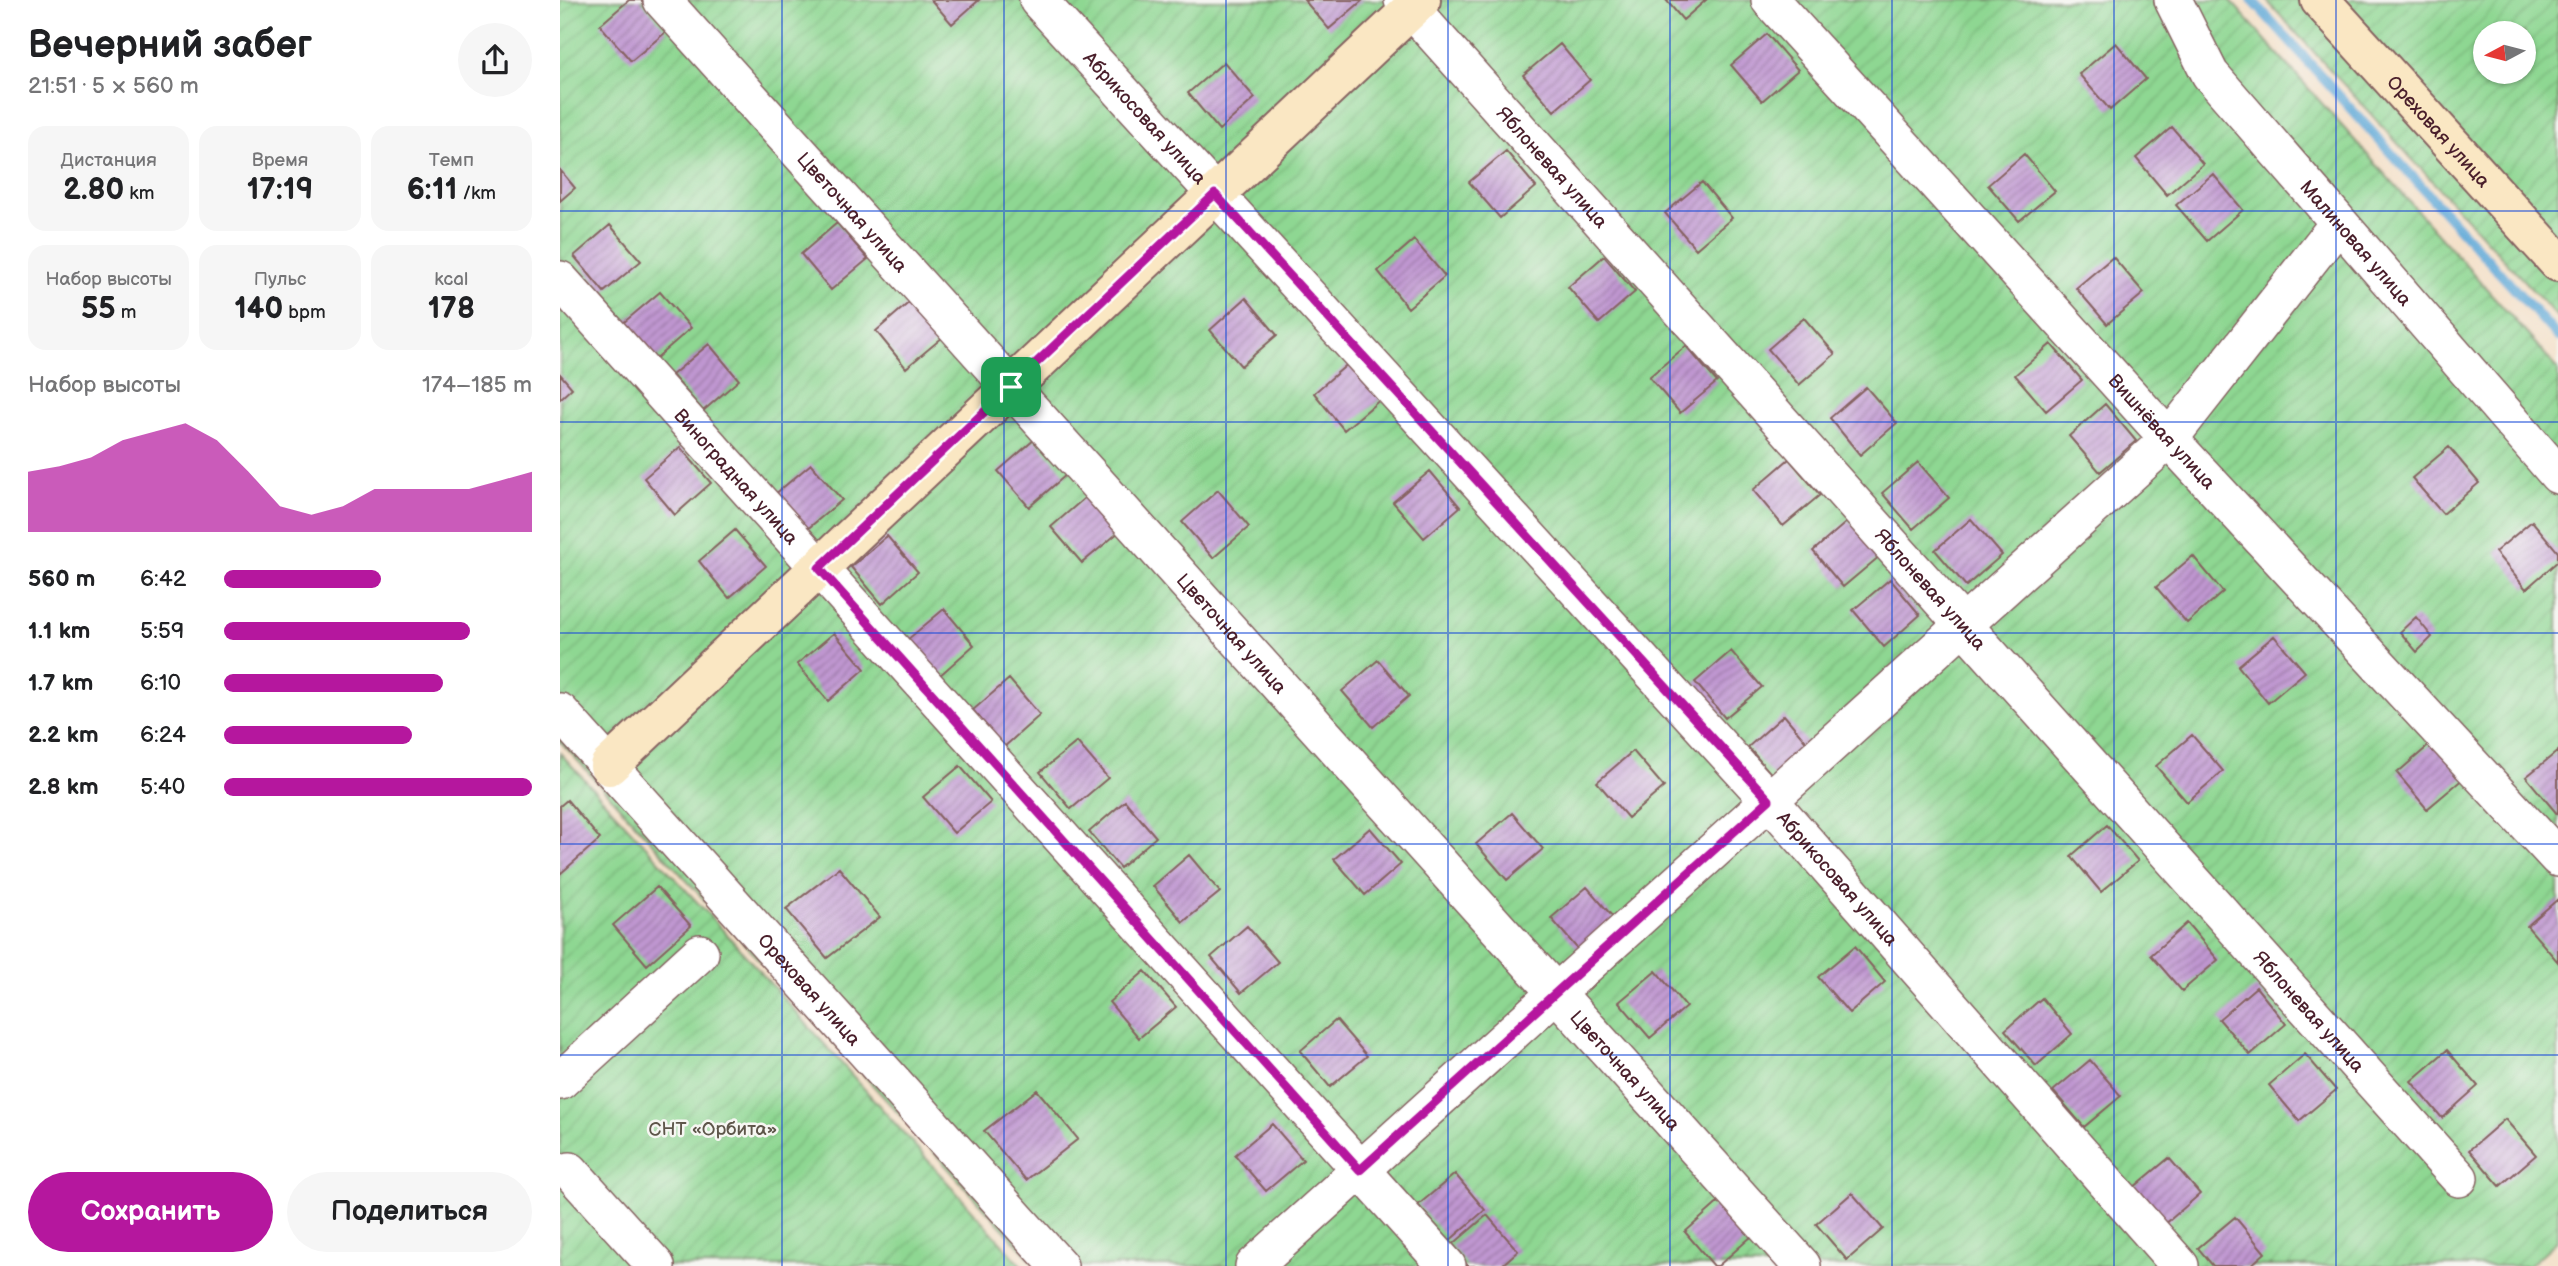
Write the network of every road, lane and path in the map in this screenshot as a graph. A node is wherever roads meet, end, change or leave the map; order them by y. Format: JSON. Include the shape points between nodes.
{"nodes":[{"id":1,"x":662,"y":0,"type":"edge"},
{"id":2,"x":1038,"y":0,"type":"edge"},
{"id":3,"x":1770,"y":0,"type":"edge"},
{"id":4,"x":2173,"y":0,"type":"edge"},
{"id":5,"x":2319,"y":0,"type":"edge"},
{"id":6,"x":1412,"y":3,"type":"edge"},
{"id":7,"x":1215,"y":194,"type":"junction"},
{"id":8,"x":2338,"y":224,"type":"junction"},
{"id":9,"x":2558,"y":262,"type":"edge"},
{"id":10,"x":560,"y":280,"type":"edge"},
{"id":11,"x":1011,"y":387,"type":"junction"},
{"id":12,"x":2169,"y":439,"type":"junction"},
{"id":13,"x":2558,"y":475,"type":"edge"},
{"id":14,"x":819,"y":568,"type":"junction"},
{"id":15,"x":1964,"y":624,"type":"junction"},
{"id":16,"x":560,"y":712,"type":"edge"},
{"id":17,"x":609,"y":766,"type":"junction"},
{"id":18,"x":1769,"y":800,"type":"junction"},
{"id":19,"x":2558,"y":858,"type":"edge"},
{"id":20,"x":700,"y":953,"type":"dead end"},
{"id":21,"x":1557,"y":992,"type":"junction"},
{"id":22,"x":560,"y":1081,"type":"edge"},
{"id":23,"x":1360,"y":1170,"type":"junction"},
{"id":24,"x":570,"y":1171,"type":"dead end"},
{"id":25,"x":2459,"y":1178,"type":"dead end"},
{"id":26,"x":656,"y":1266,"type":"edge"},
{"id":27,"x":1059,"y":1266,"type":"edge"},
{"id":28,"x":1254,"y":1266,"type":"edge"},
{"id":29,"x":1447,"y":1266,"type":"edge"},
{"id":30,"x":1802,"y":1266,"type":"edge"},
{"id":31,"x":2180,"y":1266,"type":"edge"}],
"edges":[{"from":1,"to":11,"type":"street","name":"Цветочная улица"},
{"from":2,"to":7,"type":"street","name":"Абрикосовая улица"},
{"from":3,"to":12,"type":"street","name":"Вишнёвая улица"},
{"from":4,"to":8,"type":"street","name":"Малиновая улица","via":[[2210,74]]},
{"from":5,"to":9,"type":"street","name":"Ореховая улица"},
{"from":6,"to":7,"type":"street"},
{"from":6,"to":15,"type":"street","name":"Яблоневая улица"},
{"from":7,"to":11,"type":"street"},
{"from":7,"to":18,"type":"street","name":"Абрикосовая улица"},
{"from":8,"to":12,"type":"street"},
{"from":8,"to":13,"type":"street","name":"Малиновая улица"},
{"from":10,"to":14,"type":"street","name":"Виноградная улица"},
{"from":11,"to":14,"type":"street"},
{"from":11,"to":21,"type":"street","name":"Цветочная улица"},
{"from":12,"to":15,"type":"street"},
{"from":12,"to":19,"type":"street","name":"Вишнёвая улица"},
{"from":14,"to":17,"type":"street"},
{"from":14,"to":23,"type":"street","name":"Виноградная улица"},
{"from":15,"to":18,"type":"street"},
{"from":15,"to":25,"type":"street","name":"Яблоневая улица"},
{"from":16,"to":17,"type":"street","name":"Ореховая улица"},
{"from":17,"to":27,"type":"street","name":"Ореховая улица"},
{"from":18,"to":21,"type":"street"},
{"from":18,"to":31,"type":"street","name":"Абрикосовая улица"},
{"from":20,"to":22,"type":"street"},
{"from":21,"to":23,"type":"street"},
{"from":21,"to":30,"type":"street","name":"Цветочная улица"},
{"from":23,"to":28,"type":"street"},
{"from":23,"to":29,"type":"street","name":"Виноградная улица"},
{"from":24,"to":26,"type":"street"}]}
